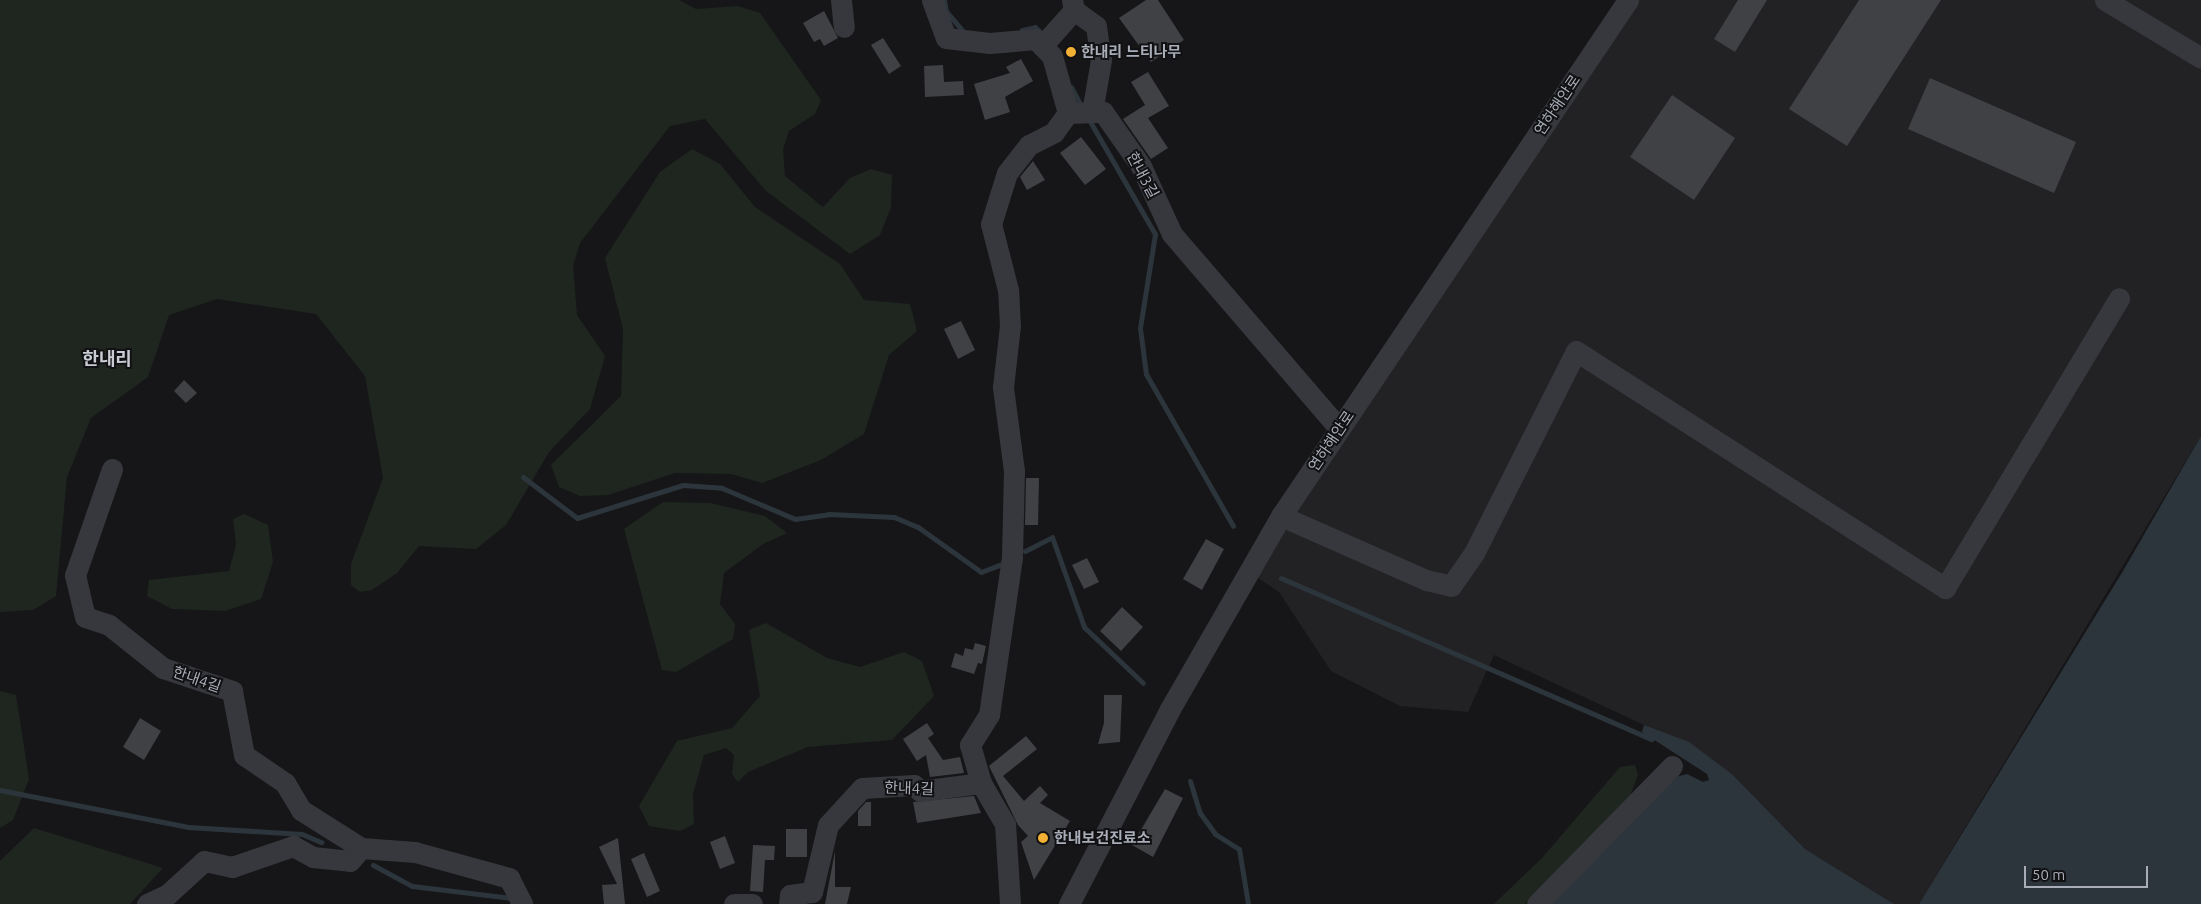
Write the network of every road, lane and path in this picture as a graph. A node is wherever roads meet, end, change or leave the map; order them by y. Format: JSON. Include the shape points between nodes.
{"nodes":[{"id":1,"x":841,"y":0,"type":"edge"},
{"id":2,"x":932,"y":0,"type":"edge"},
{"id":3,"x":1628,"y":0,"type":"edge"},
{"id":4,"x":2105,"y":0,"type":"edge"},
{"id":5,"x":1073,"y":5,"type":"edge"},
{"id":6,"x":844,"y":27,"type":"dead end"},
{"id":7,"x":1042,"y":46,"type":"junction"},
{"id":8,"x":2201,"y":58,"type":"edge"},
{"id":9,"x":1092,"y":112,"type":"junction"},
{"id":10,"x":1068,"y":113,"type":"junction"},
{"id":11,"x":2119,"y":298,"type":"dead end"},
{"id":12,"x":1339,"y":428,"type":"junction"},
{"id":13,"x":112,"y":469,"type":"dead end"},
{"id":14,"x":1281,"y":516,"type":"junction"},
{"id":15,"x":1672,"y":766,"type":"dead end"},
{"id":16,"x":981,"y":784,"type":"junction"},
{"id":17,"x":362,"y":848,"type":"junction"},
{"id":18,"x":816,"y":898,"type":"edge"},
{"id":19,"x":147,"y":904,"type":"edge"},
{"id":20,"x":522,"y":904,"type":"edge"},
{"id":21,"x":734,"y":904,"type":"edge"},
{"id":22,"x":752,"y":904,"type":"edge"},
{"id":23,"x":789,"y":904,"type":"edge"},
{"id":24,"x":1010,"y":904,"type":"edge"},
{"id":25,"x":1069,"y":904,"type":"edge"},
{"id":26,"x":1537,"y":904,"type":"edge"}],
"edges":[{"from":1,"to":6,"type":"street"},
{"from":2,"to":7,"type":"street","via":[[946,38],[990,43],[1036,39]]},
{"from":3,"to":12,"type":"street","name":"연하해안로"},
{"from":4,"to":8,"type":"street"},
{"from":5,"to":7,"type":"street"},
{"from":5,"to":9,"type":"street","via":[[1096,26],[1102,60]]},
{"from":7,"to":10,"type":"street","via":[[1052,56]]},
{"from":9,"to":10,"type":"street"},
{"from":9,"to":12,"type":"street","name":"한내3길","via":[[1103,112],[1141,166],[1172,234]]},
{"from":10,"to":16,"type":"street","via":[[1054,132],[1029,145],[1007,173],[991,224],[1008,290],[1010,326],[1003,387],[1014,471],[1004,629],[989,715],[970,745]]},
{"from":11,"to":14,"type":"street","via":[[1945,588],[1576,351],[1474,553],[1451,586],[1426,580]]},
{"from":12,"to":14,"type":"street","name":"연하해안로"},
{"from":13,"to":17,"type":"street","name":"한내4길","via":[[75,576],[85,617],[109,625],[164,668],[232,691],[244,755],[285,783],[301,810]]},
{"from":14,"to":25,"type":"street","name":"연하해안로","via":[[1170,709]]},
{"from":15,"to":26,"type":"street"},
{"from":16,"to":18,"type":"street","name":"한내4길","via":[[920,791],[914,785],[862,788],[828,824]]},
{"from":16,"to":24,"type":"street","via":[[1005,824]]},
{"from":17,"to":19,"type":"street","via":[[350,862],[313,857],[293,846],[232,867],[204,861],[168,894]]},
{"from":17,"to":20,"type":"street","name":"한내4길","via":[[414,852],[509,878]]},
{"from":18,"to":23,"type":"street","name":"한내4길","via":[[790,895]]},
{"from":21,"to":22,"type":"street"}]}
